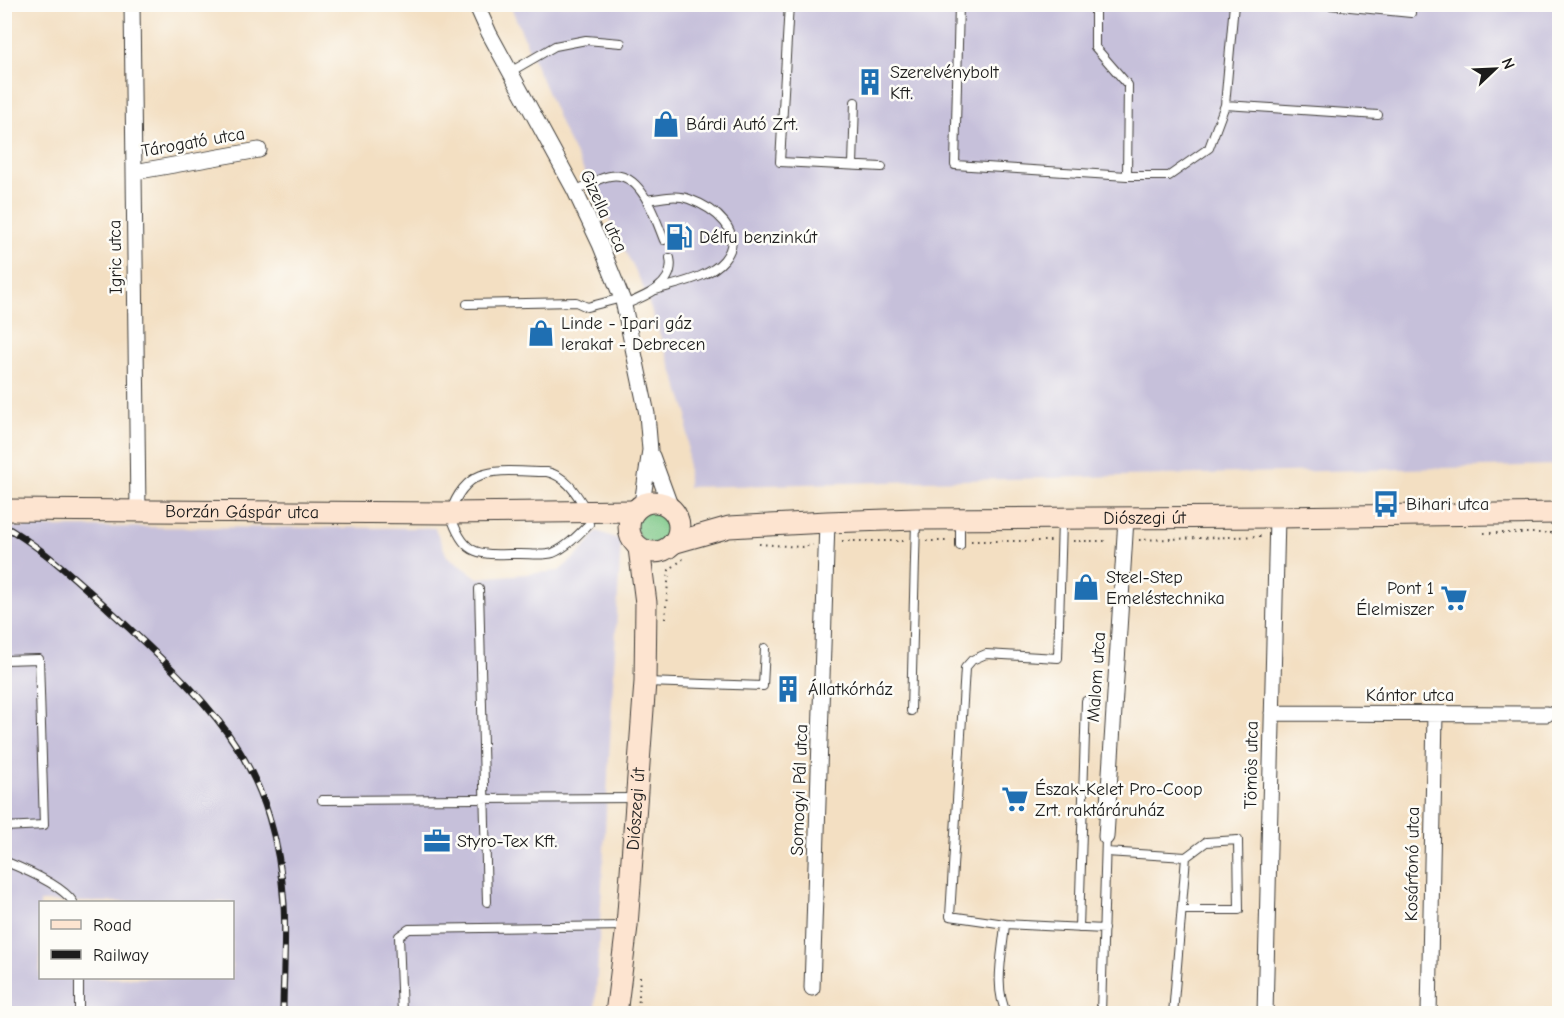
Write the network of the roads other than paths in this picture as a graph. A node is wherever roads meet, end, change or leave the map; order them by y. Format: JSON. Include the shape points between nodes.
{"nodes":[{"id":1,"x":132,"y":4,"type":"edge"},
{"id":2,"x":476,"y":4,"type":"edge"},
{"id":3,"x":789,"y":4,"type":"edge"},
{"id":4,"x":959,"y":4,"type":"edge"},
{"id":5,"x":1095,"y":4,"type":"edge"},
{"id":6,"x":1234,"y":4,"type":"edge"},
{"id":7,"x":1320,"y":4,"type":"edge"},
{"id":8,"x":1337,"y":5,"type":"edge"},
{"id":9,"x":1411,"y":13,"type":"dead end"},
{"id":10,"x":621,"y":43,"type":"dead end"},
{"id":11,"x":510,"y":72,"type":"junction"},
{"id":12,"x":855,"y":102,"type":"dead end"},
{"id":13,"x":1225,"y":105,"type":"junction"},
{"id":14,"x":1378,"y":115,"type":"dead end"},
{"id":15,"x":259,"y":150,"type":"dead end"},
{"id":16,"x":853,"y":165,"type":"junction"},
{"id":17,"x":882,"y":167,"type":"dead end"},
{"id":18,"x":134,"y":172,"type":"junction"},
{"id":19,"x":1127,"y":176,"type":"junction"},
{"id":20,"x":575,"y":190,"type":"junction"},
{"id":21,"x":647,"y":200,"type":"junction"},
{"id":22,"x":664,"y":240,"type":"dead end"},
{"id":23,"x":670,"y":258,"type":"dead end"},
{"id":24,"x":656,"y":290,"type":"junction"},
{"id":25,"x":623,"y":301,"type":"junction"},
{"id":26,"x":467,"y":304,"type":"dead end"},
{"id":27,"x":650,"y":450,"type":"junction"},
{"id":28,"x":638,"y":508,"type":"junction"},
{"id":29,"x":4,"y":510,"type":"edge"},
{"id":30,"x":138,"y":510,"type":"junction"},
{"id":31,"x":674,"y":512,"type":"junction"},
{"id":32,"x":450,"y":513,"type":"junction"},
{"id":33,"x":1560,"y":513,"type":"edge"},
{"id":34,"x":589,"y":518,"type":"junction"},
{"id":35,"x":916,"y":519,"type":"junction"},
{"id":36,"x":960,"y":519,"type":"junction"},
{"id":37,"x":1062,"y":519,"type":"junction"},
{"id":38,"x":1126,"y":519,"type":"junction"},
{"id":39,"x":1276,"y":526,"type":"junction"},
{"id":40,"x":729,"y":527,"type":"junction"},
{"id":41,"x":827,"y":532,"type":"junction"},
{"id":42,"x":960,"y":543,"type":"road end"},
{"id":43,"x":636,"y":544,"type":"junction"},
{"id":44,"x":676,"y":549,"type":"junction"},
{"id":45,"x":479,"y":589,"type":"dead end"},
{"id":46,"x":646,"y":603,"type":"junction"},
{"id":47,"x":765,"y":648,"type":"dead end"},
{"id":48,"x":4,"y":660,"type":"edge"},
{"id":49,"x":645,"y":682,"type":"junction"},
{"id":50,"x":1086,"y":701,"type":"dead end"},
{"id":51,"x":911,"y":711,"type":"dead end"},
{"id":52,"x":1272,"y":713,"type":"junction"},
{"id":53,"x":1435,"y":714,"type":"junction"},
{"id":54,"x":1547,"y":714,"type":"dead end"},
{"id":55,"x":636,"y":798,"type":"junction"},
{"id":56,"x":486,"y":799,"type":"junction"},
{"id":57,"x":321,"y":801,"type":"dead end"},
{"id":58,"x":4,"y":827,"type":"edge"},
{"id":59,"x":1106,"y":844,"type":"junction"},
{"id":60,"x":1186,"y":856,"type":"junction"},
{"id":61,"x":4,"y":861,"type":"edge"},
{"id":62,"x":71,"y":901,"type":"edge"},
{"id":63,"x":487,"y":902,"type":"dead end"},
{"id":64,"x":1182,"y":910,"type":"junction"},
{"id":65,"x":1005,"y":924,"type":"junction"},
{"id":66,"x":627,"y":926,"type":"junction"},
{"id":67,"x":1079,"y":928,"type":"junction"},
{"id":68,"x":1104,"y":929,"type":"junction"},
{"id":69,"x":79,"y":979,"type":"edge"},
{"id":70,"x":812,"y":988,"type":"dead end"},
{"id":71,"x":79,"y":1014,"type":"edge"},
{"id":72,"x":402,"y":1014,"type":"edge"},
{"id":73,"x":616,"y":1014,"type":"edge"},
{"id":74,"x":1007,"y":1014,"type":"edge"},
{"id":75,"x":1101,"y":1014,"type":"edge"},
{"id":76,"x":1173,"y":1014,"type":"edge"},
{"id":77,"x":1265,"y":1014,"type":"edge"},
{"id":78,"x":1429,"y":1014,"type":"edge"}],
"edges":[{"from":1,"to":18,"type":"street","name":"Igric utca"},
{"from":2,"to":11,"type":"street","name":"Gizella utca"},
{"from":3,"to":16,"type":"lane","via":[[780,162]]},
{"from":4,"to":19,"type":"lane","via":[[956,165]]},
{"from":5,"to":19,"type":"lane","via":[[1095,47],[1128,85]]},
{"from":6,"to":13,"type":"lane"},
{"from":7,"to":8,"type":"lane"},
{"from":8,"to":9,"type":"lane"},
{"from":10,"to":11,"type":"lane","via":[[586,40],[555,46]]},
{"from":11,"to":20,"type":"street","name":"Gizella utca"},
{"from":12,"to":16,"type":"lane"},
{"from":13,"to":14,"type":"lane"},
{"from":13,"to":19,"type":"lane","via":[[1209,148],[1169,176]]},
{"from":15,"to":18,"type":"street","name":"Tárogató utca"},
{"from":16,"to":17,"type":"lane"},
{"from":18,"to":30,"type":"street","name":"Igric utca"},
{"from":20,"to":21,"type":"lane","via":[[611,175],[621,176],[636,185]]},
{"from":20,"to":25,"type":"street","name":"Gizella utca"},
{"from":21,"to":22,"type":"lane"},
{"from":21,"to":24,"type":"lane","via":[[665,196],[688,198],[724,220],[732,234],[725,259],[714,268]]},
{"from":23,"to":24,"type":"lane","via":[[668,276]]},
{"from":24,"to":25,"type":"lane"},
{"from":25,"to":26,"type":"lane","via":[[587,307],[576,302]]},
{"from":25,"to":27,"type":"street","name":"Gizella utca","via":[[643,388]]},
{"from":27,"to":28,"type":"street","name":"Gizella utca"},
{"from":27,"to":31,"type":"street","name":"Gizella utca"},
{"from":28,"to":31,"type":"main road","via":[[652,502],[662,503]]},
{"from":28,"to":34,"type":"main road","name":"Borzán Gáspár utca"},
{"from":28,"to":43,"type":"main road","via":[[629,520],[629,531]]},
{"from":29,"to":30,"type":"main road","name":"Borzán Gáspár utca"},
{"from":30,"to":32,"type":"main road","name":"Borzán Gáspár utca"},
{"from":31,"to":40,"type":"main road","name":"Diószegi út"},
{"from":31,"to":44,"type":"main road","via":[[679,526]]},
{"from":32,"to":34,"type":"main road","name":"Borzán Gáspár utca"},
{"from":32,"to":34,"type":"lane","via":[[455,531],[479,554],[551,554],[567,545]]},
{"from":32,"to":34,"type":"lane","via":[[461,489],[485,472],[547,472],[557,474],[570,486]]},
{"from":33,"to":39,"type":"main road","name":"Diószegi út"},
{"from":34,"to":43,"type":"main road","name":"Borzán Gáspár utca","via":[[617,530]]},
{"from":35,"to":36,"type":"main road","name":"Diószegi út"},
{"from":35,"to":41,"type":"main road","name":"Diószegi út"},
{"from":35,"to":51,"type":"lane"},
{"from":36,"to":37,"type":"main road","name":"Diószegi út"},
{"from":36,"to":42,"type":"lane"},
{"from":37,"to":38,"type":"main road","name":"Diószegi út"},
{"from":37,"to":65,"type":"lane","via":[[1058,658],[986,654],[965,668],[950,916]]},
{"from":38,"to":39,"type":"main road","name":"Diószegi út"},
{"from":38,"to":59,"type":"street","name":"Malom utca","via":[[1119,567]]},
{"from":39,"to":52,"type":"street","name":"Tömös utca"},
{"from":40,"to":41,"type":"main road","name":"Diószegi út"},
{"from":40,"to":44,"type":"main road","name":"Diószegi út"},
{"from":41,"to":70,"type":"street","name":"Somogyi Pál utca"},
{"from":43,"to":44,"type":"main road","via":[[648,552]]},
{"from":43,"to":46,"type":"main road","name":"Diószegi út"},
{"from":44,"to":46,"type":"main road","name":"Diószegi út"},
{"from":45,"to":56,"type":"lane"},
{"from":46,"to":49,"type":"main road","name":"Diószegi út"},
{"from":47,"to":49,"type":"lane","via":[[763,686]]},
{"from":48,"to":58,"type":"lane","via":[[39,659],[44,825]]},
{"from":49,"to":55,"type":"main road","name":"Diószegi út"},
{"from":50,"to":67,"type":"lane"},
{"from":52,"to":53,"type":"street","name":"Kántor utca"},
{"from":52,"to":77,"type":"street","name":"Tömös utca"},
{"from":53,"to":54,"type":"street","name":"Kántor utca"},
{"from":53,"to":78,"type":"street","name":"Kosárfonó utca"},
{"from":55,"to":56,"type":"lane"},
{"from":55,"to":66,"type":"main road","name":"Diószegi út"},
{"from":56,"to":57,"type":"lane"},
{"from":56,"to":63,"type":"lane"},
{"from":59,"to":60,"type":"lane"},
{"from":59,"to":68,"type":"lane"},
{"from":60,"to":64,"type":"lane"},
{"from":60,"to":64,"type":"lane","via":[[1206,842],[1238,840],[1239,910]]},
{"from":61,"to":62,"type":"lane","via":[[64,892]]},
{"from":64,"to":76,"type":"lane"},
{"from":65,"to":67,"type":"lane"},
{"from":65,"to":74,"type":"lane","via":[[1000,979],[1001,1000]]},
{"from":66,"to":72,"type":"lane","via":[[409,929],[399,936]]},
{"from":66,"to":73,"type":"main road","name":"Diószegi út"},
{"from":67,"to":68,"type":"lane"},
{"from":68,"to":75,"type":"lane"},
{"from":69,"to":71,"type":"lane"}]}
